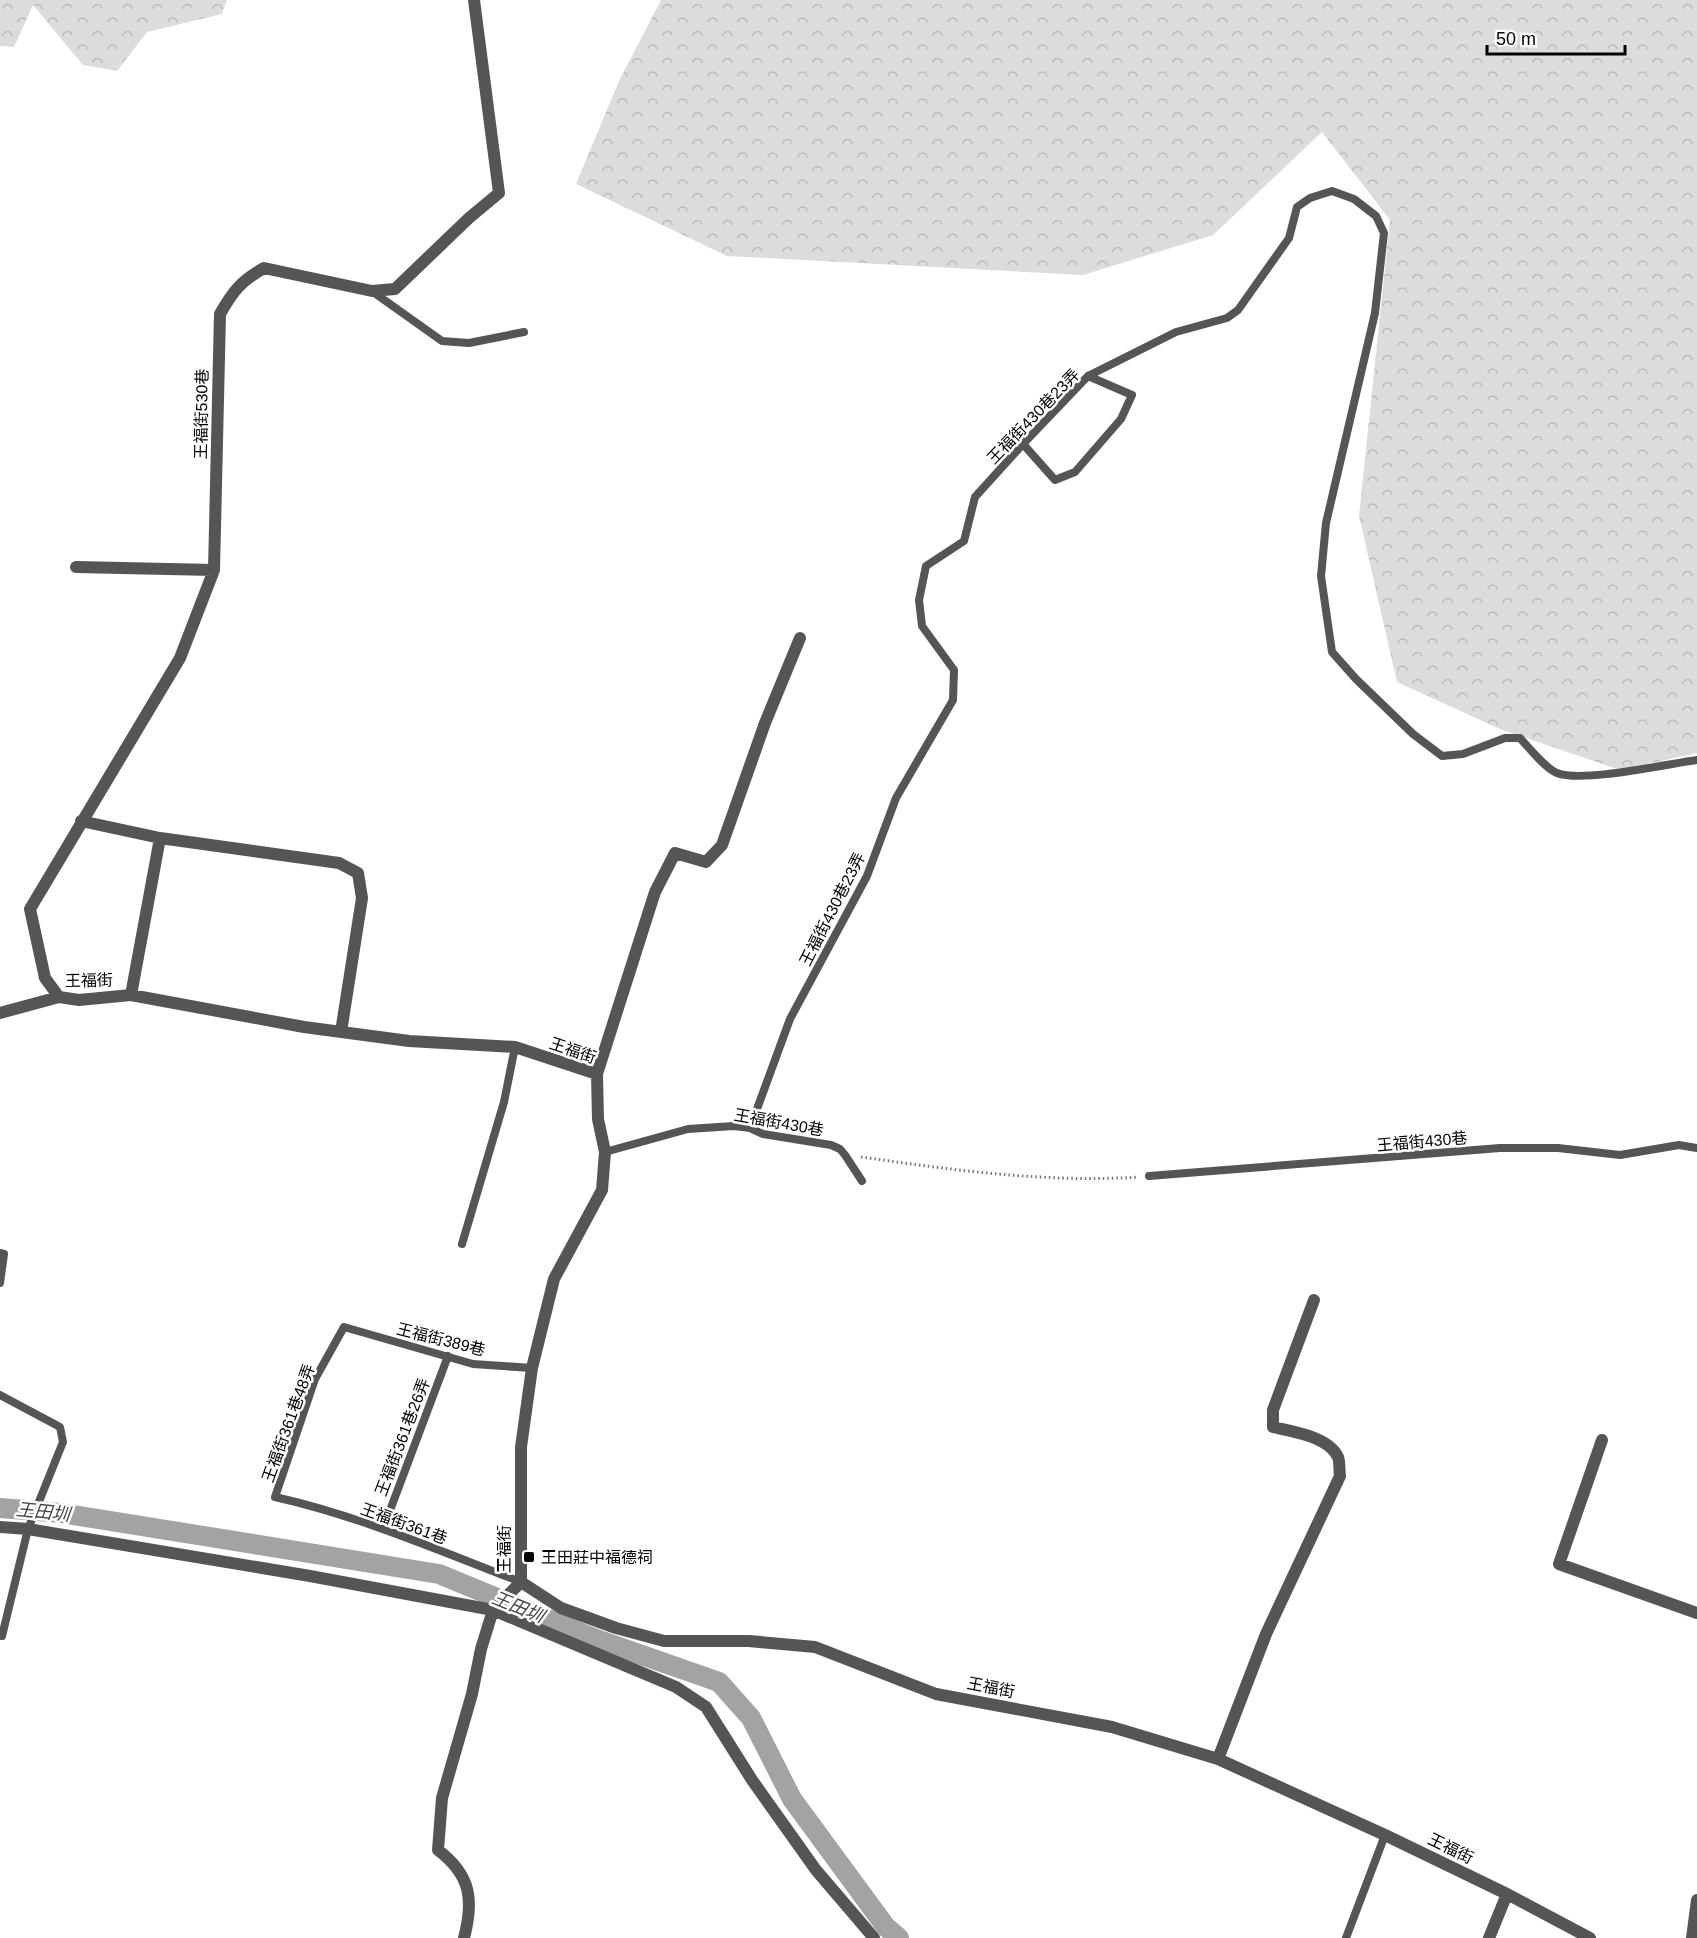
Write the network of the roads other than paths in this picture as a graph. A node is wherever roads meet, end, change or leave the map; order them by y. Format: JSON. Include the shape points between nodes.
{"nodes":[{"id":1,"x":474,"y":0,"type":"edge"},
{"id":2,"x":372,"y":291,"type":"junction"},
{"id":3,"x":524,"y":332,"type":"dead end"},
{"id":4,"x":1088,"y":376,"type":"junction"},
{"id":5,"x":1023,"y":444,"type":"junction"},
{"id":6,"x":75,"y":567,"type":"dead end"},
{"id":7,"x":214,"y":570,"type":"junction"},
{"id":8,"x":800,"y":638,"type":"dead end"},
{"id":9,"x":1697,"y":760,"type":"edge"},
{"id":10,"x":81,"y":821,"type":"junction"},
{"id":11,"x":160,"y":838,"type":"junction"},
{"id":12,"x":131,"y":995,"type":"junction"},
{"id":13,"x":59,"y":997,"type":"junction"},
{"id":14,"x":0,"y":1013,"type":"edge"},
{"id":15,"x":341,"y":1032,"type":"junction"},
{"id":16,"x":515,"y":1047,"type":"junction"},
{"id":17,"x":597,"y":1074,"type":"junction"},
{"id":18,"x":750,"y":1128,"type":"junction"},
{"id":19,"x":1697,"y":1148,"type":"edge"},
{"id":20,"x":605,"y":1152,"type":"junction"},
{"id":21,"x":1149,"y":1176,"type":"road end"},
{"id":22,"x":862,"y":1180,"type":"dead end"},
{"id":23,"x":462,"y":1244,"type":"dead end"},
{"id":24,"x":0,"y":1253,"type":"edge"},
{"id":25,"x":0,"y":1283,"type":"edge"},
{"id":26,"x":1314,"y":1300,"type":"dead end"},
{"id":27,"x":344,"y":1327,"type":"joint"},
{"id":28,"x":448,"y":1356,"type":"junction"},
{"id":29,"x":532,"y":1368,"type":"junction"},
{"id":30,"x":0,"y":1395,"type":"edge"},
{"id":31,"x":1602,"y":1440,"type":"dead end"},
{"id":32,"x":275,"y":1497,"type":"joint"},
{"id":33,"x":0,"y":1527,"type":"edge"},
{"id":34,"x":28,"y":1529,"type":"junction"},
{"id":35,"x":382,"y":1529,"type":"junction"},
{"id":36,"x":521,"y":1582,"type":"junction"},
{"id":37,"x":493,"y":1610,"type":"junction"},
{"id":38,"x":1697,"y":1613,"type":"edge"},
{"id":39,"x":2,"y":1636,"type":"dead end"},
{"id":40,"x":1218,"y":1759,"type":"junction"},
{"id":41,"x":1385,"y":1835,"type":"junction"},
{"id":42,"x":1507,"y":1894,"type":"junction"},
{"id":43,"x":1697,"y":1900,"type":"edge"},
{"id":44,"x":464,"y":1938,"type":"edge"},
{"id":45,"x":874,"y":1938,"type":"edge"},
{"id":46,"x":1346,"y":1938,"type":"edge"},
{"id":47,"x":1489,"y":1938,"type":"edge"},
{"id":48,"x":1590,"y":1938,"type":"edge"},
{"id":49,"x":1692,"y":1938,"type":"edge"}],
"edges":[{"from":1,"to":2,"type":"street","name":"王福街530巷","via":[[499,193],[395,289]]},
{"from":2,"to":3,"type":"lane","via":[[442,341],[469,343]]},
{"from":2,"to":7,"type":"street","name":"王福街530巷","via":[[264,268],[244,279],[220,314]]},
{"from":4,"to":5,"type":"lane","name":"王福街430巷23弄"},
{"from":4,"to":5,"type":"lane","via":[[1132,395],[1121,419],[1075,472],[1055,480]]},
{"from":4,"to":9,"type":"lane","name":"王福街430巷23弄","via":[[1176,332],[1227,318],[1238,310],[1289,238],[1297,207],[1332,191],[1354,199],[1376,216],[1384,232],[1375,313],[1326,522],[1320,576],[1332,652],[1413,734],[1442,756],[1463,754],[1505,738],[1520,738],[1557,773],[1579,776]]},
{"from":5,"to":18,"type":"lane","name":"王福街430巷23弄","via":[[975,497],[964,541],[926,566],[919,600],[922,626],[954,670],[953,700],[897,798],[867,876],[790,1019]]},
{"from":6,"to":7,"type":"street"},
{"from":7,"to":10,"type":"street","name":"王福街530巷","via":[[180,658]]},
{"from":8,"to":17,"type":"street","via":[[722,845],[706,862],[675,853],[655,892]]},
{"from":10,"to":11,"type":"street"},
{"from":10,"to":13,"type":"street","name":"王福街530巷","via":[[30,909],[45,978]]},
{"from":11,"to":12,"type":"street"},
{"from":11,"to":15,"type":"street","via":[[339,862],[358,873],[362,898]]},
{"from":12,"to":13,"type":"street","name":"王福街","via":[[79,1000]]},
{"from":12,"to":15,"type":"street","name":"王福街"},
{"from":13,"to":14,"type":"street","name":"王福街"},
{"from":15,"to":16,"type":"street","name":"王福街","via":[[409,1041]]},
{"from":16,"to":17,"type":"street","name":"王福街"},
{"from":16,"to":23,"type":"lane","via":[[504,1102]]},
{"from":17,"to":20,"type":"street","name":"王福街","via":[[598,1119]]},
{"from":18,"to":20,"type":"lane","name":"王福街430巷","via":[[688,1129]]},
{"from":18,"to":22,"type":"lane","name":"王福街430巷","via":[[840,1149]]},
{"from":19,"to":21,"type":"lane","name":"王福街430巷","via":[[1679,1146],[1620,1155],[1558,1148],[1500,1148]]},
{"from":20,"to":29,"type":"street","name":"王福街","via":[[602,1190],[554,1279]]},
{"from":24,"to":25,"type":"lane","via":[[4,1254]]},
{"from":26,"to":40,"type":"street","via":[[1273,1410],[1274,1427],[1312,1436],[1334,1450],[1340,1476],[1266,1634]]},
{"from":27,"to":28,"type":"lane","name":"王福街389巷"},
{"from":27,"to":32,"type":"lane","name":"王福街361巷48弄","via":[[315,1379]]},
{"from":28,"to":29,"type":"lane","name":"王福街389巷","via":[[473,1364]]},
{"from":28,"to":35,"type":"lane","name":"王福街361巷26弄"},
{"from":29,"to":36,"type":"street","name":"王福街","via":[[521,1448]]},
{"from":30,"to":34,"type":"lane","via":[[60,1428],[63,1442]]},
{"from":31,"to":38,"type":"street","via":[[1559,1564]]},
{"from":32,"to":35,"type":"lane","name":"王福街361巷"},
{"from":33,"to":34,"type":"street"},
{"from":34,"to":37,"type":"street"},
{"from":34,"to":39,"type":"lane"},
{"from":35,"to":36,"type":"lane","name":"王福街361巷"},
{"from":36,"to":37,"type":"street"},
{"from":36,"to":40,"type":"street","name":"王福街","via":[[561,1608],[664,1641],[749,1641],[815,1647],[936,1694],[1112,1727]]},
{"from":37,"to":44,"type":"street","via":[[442,1798],[438,1839],[438,1850],[451,1860],[468,1889],[470,1916]]},
{"from":37,"to":45,"type":"street","via":[[676,1687],[706,1707],[816,1870]]},
{"from":40,"to":41,"type":"street","name":"王福街"},
{"from":41,"to":42,"type":"street","name":"王福街"},
{"from":41,"to":46,"type":"lane"},
{"from":42,"to":47,"type":"street"},
{"from":42,"to":48,"type":"street","name":"王福街"},
{"from":43,"to":49,"type":"street"}]}
